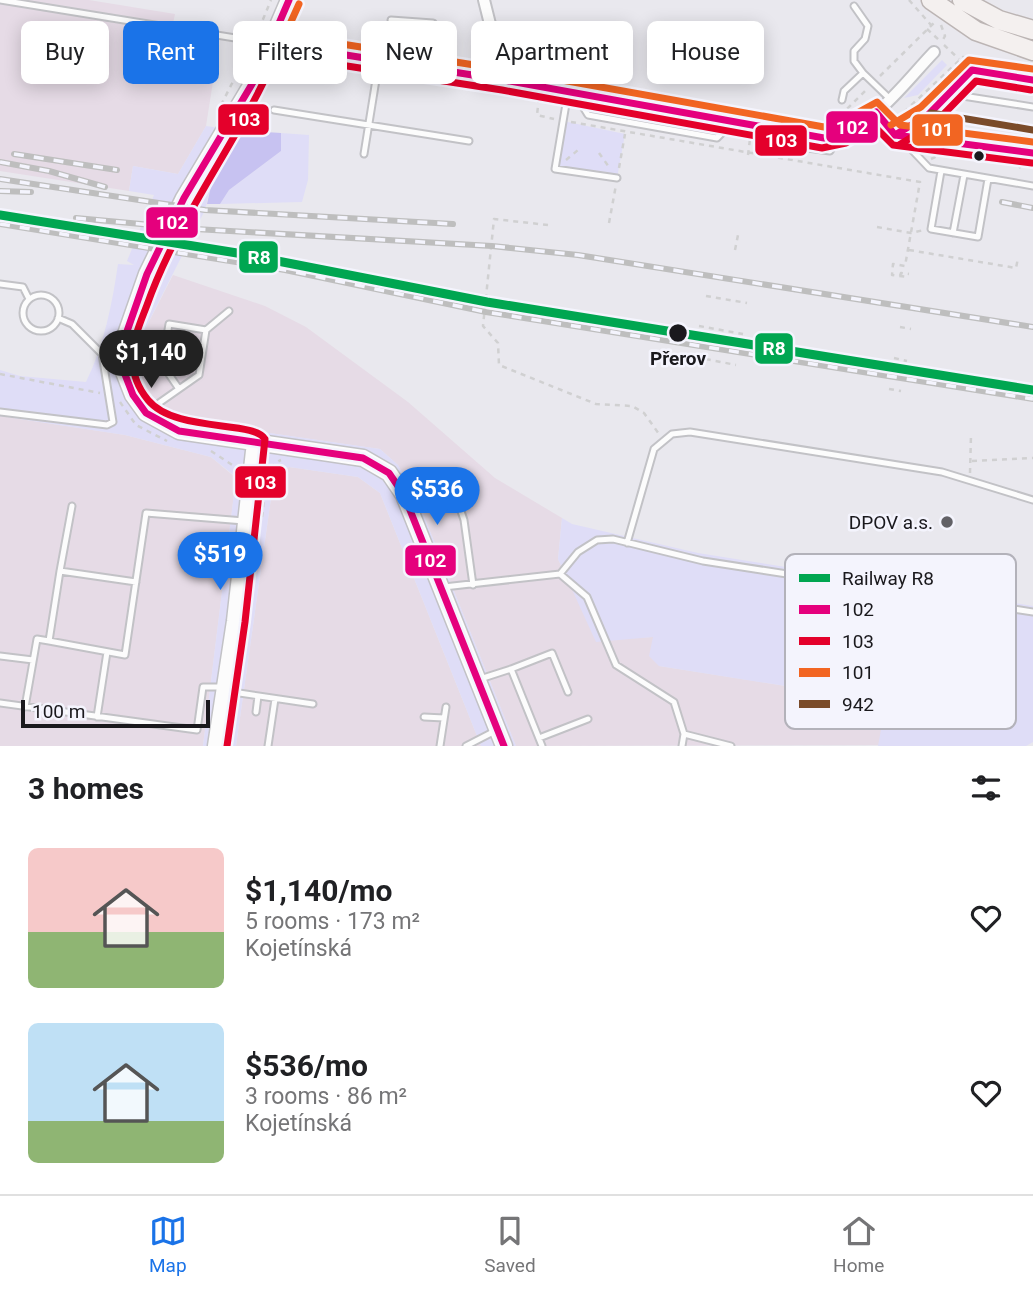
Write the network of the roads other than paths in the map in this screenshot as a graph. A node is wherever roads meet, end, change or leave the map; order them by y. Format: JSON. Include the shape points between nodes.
{"nodes":[{"id":1,"x":0,"y":0,"type":"edge"},
{"id":2,"x":289,"y":0,"type":"edge"},
{"id":3,"x":484,"y":0,"type":"edge"},
{"id":4,"x":962,"y":0,"type":"edge"},
{"id":5,"x":922,"y":2,"type":"edge"},
{"id":6,"x":40,"y":3,"type":"edge"},
{"id":7,"x":854,"y":6,"type":"dead end"},
{"id":8,"x":391,"y":20,"type":"dead end"},
{"id":9,"x":280,"y":21,"type":"edge"},
{"id":10,"x":405,"y":21,"type":"edge"},
{"id":11,"x":489,"y":21,"type":"edge"},
{"id":12,"x":1033,"y":30,"type":"edge"},
{"id":13,"x":233,"y":37,"type":"edge"},
{"id":14,"x":1033,"y":51,"type":"edge"},
{"id":15,"x":933,"y":52,"type":"road end"},
{"id":16,"x":863,"y":73,"type":"junction"},
{"id":17,"x":1033,"y":80,"type":"edge"},
{"id":18,"x":252,"y":84,"type":"edge"},
{"id":19,"x":375,"y":84,"type":"edge"},
{"id":20,"x":525,"y":84,"type":"edge"},
{"id":21,"x":572,"y":93,"type":"junction"},
{"id":22,"x":950,"y":94,"type":"junction"},
{"id":23,"x":889,"y":98,"type":"junction"},
{"id":24,"x":842,"y":100,"type":"dead end"},
{"id":25,"x":1033,"y":107,"type":"edge"},
{"id":26,"x":274,"y":110,"type":"dead end"},
{"id":27,"x":876,"y":112,"type":"junction"},
{"id":28,"x":932,"y":113,"type":"junction"},
{"id":29,"x":733,"y":122,"type":"junction"},
{"id":30,"x":369,"y":125,"type":"junction"},
{"id":31,"x":1033,"y":131,"type":"edge"},
{"id":32,"x":895,"y":135,"type":"junction"},
{"id":33,"x":469,"y":141,"type":"dead end"},
{"id":34,"x":1033,"y":153,"type":"edge"},
{"id":35,"x":364,"y":154,"type":"dead end"},
{"id":36,"x":941,"y":172,"type":"junction"},
{"id":37,"x":964,"y":175,"type":"junction"},
{"id":38,"x":617,"y":178,"type":"road end"},
{"id":39,"x":988,"y":179,"type":"junction"},
{"id":40,"x":1033,"y":186,"type":"edge"},
{"id":41,"x":953,"y":233,"type":"junction"},
{"id":42,"x":0,"y":284,"type":"edge"},
{"id":43,"x":29,"y":299,"type":"junction"},
{"id":44,"x":229,"y":311,"type":"dead end"},
{"id":45,"x":58,"y":318,"type":"junction"},
{"id":46,"x":206,"y":330,"type":"junction"},
{"id":47,"x":178,"y":388,"type":"junction"},
{"id":48,"x":120,"y":392,"type":"junction"},
{"id":49,"x":0,"y":412,"type":"edge"},
{"id":50,"x":146,"y":413,"type":"junction"},
{"id":51,"x":255,"y":442,"type":"junction"},
{"id":52,"x":448,"y":473,"type":"dead end"},
{"id":53,"x":1033,"y":500,"type":"edge"},
{"id":54,"x":72,"y":506,"type":"dead end"},
{"id":55,"x":247,"y":521,"type":"junction"},
{"id":56,"x":627,"y":543,"type":"junction"},
{"id":57,"x":61,"y":571,"type":"junction"},
{"id":58,"x":785,"y":573,"type":"edge"},
{"id":59,"x":560,"y":574,"type":"junction"},
{"id":60,"x":135,"y":582,"type":"junction"},
{"id":61,"x":473,"y":584,"type":"junction"},
{"id":62,"x":441,"y":588,"type":"junction"},
{"id":63,"x":49,"y":641,"type":"junction"},
{"id":64,"x":107,"y":652,"type":"junction"},
{"id":65,"x":0,"y":656,"type":"edge"},
{"id":66,"x":33,"y":660,"type":"junction"},
{"id":67,"x":511,"y":669,"type":"junction"},
{"id":68,"x":478,"y":680,"type":"junction"},
{"id":69,"x":224,"y":689,"type":"junction"},
{"id":70,"x":568,"y":692,"type":"dead end"},
{"id":71,"x":258,"y":696,"type":"junction"},
{"id":72,"x":275,"y":699,"type":"junction"},
{"id":73,"x":0,"y":703,"type":"edge"},
{"id":74,"x":313,"y":704,"type":"dead end"},
{"id":75,"x":25,"y":707,"type":"junction"},
{"id":76,"x":446,"y":707,"type":"dead end"},
{"id":77,"x":256,"y":712,"type":"dead end"},
{"id":78,"x":97,"y":717,"type":"junction"},
{"id":79,"x":424,"y":717,"type":"dead end"},
{"id":80,"x":444,"y":718,"type":"junction"},
{"id":81,"x":588,"y":719,"type":"dead end"},
{"id":82,"x":498,"y":730,"type":"junction"},
{"id":83,"x":684,"y":734,"type":"junction"},
{"id":84,"x":539,"y":738,"type":"junction"},
{"id":85,"x":216,"y":746,"type":"edge"},
{"id":86,"x":268,"y":746,"type":"edge"},
{"id":87,"x":440,"y":746,"type":"edge"},
{"id":88,"x":466,"y":746,"type":"edge"},
{"id":89,"x":504,"y":746,"type":"edge"},
{"id":90,"x":542,"y":746,"type":"edge"},
{"id":91,"x":682,"y":746,"type":"edge"},
{"id":92,"x":731,"y":746,"type":"edge"}],
"edges":[{"from":1,"to":6,"type":"lane"},
{"from":2,"to":9,"type":"main road"},
{"from":3,"to":11,"type":"street"},
{"from":4,"to":12,"type":"main road","via":[[999,20]]},
{"from":5,"to":14,"type":"main road","via":[[976,31]]},
{"from":6,"to":13,"type":"lane"},
{"from":7,"to":16,"type":"lane","via":[[868,26],[854,51],[854,61]]},
{"from":8,"to":10,"type":"lane"},
{"from":15,"to":23,"type":"street"},
{"from":16,"to":23,"type":"lane"},
{"from":16,"to":24,"type":"lane","via":[[844,91]]},
{"from":17,"to":22,"type":"lane","via":[[972,70]]},
{"from":18,"to":48,"type":"main road","via":[[184,198],[147,274],[123,348]]},
{"from":19,"to":30,"type":"lane"},
{"from":20,"to":21,"type":"street"},
{"from":21,"to":29,"type":"street"},
{"from":21,"to":29,"type":"lane","via":[[588,115],[717,138]]},
{"from":21,"to":38,"type":"lane","via":[[555,169]]},
{"from":22,"to":25,"type":"lane"},
{"from":22,"to":28,"type":"lane"},
{"from":23,"to":27,"type":"street"},
{"from":26,"to":30,"type":"lane"},
{"from":27,"to":29,"type":"street","via":[[841,134],[824,138]]},
{"from":27,"to":32,"type":"lane"},
{"from":28,"to":31,"type":"lane"},
{"from":28,"to":32,"type":"lane"},
{"from":30,"to":33,"type":"lane"},
{"from":30,"to":35,"type":"lane"},
{"from":32,"to":34,"type":"lane"},
{"from":32,"to":36,"type":"lane","via":[[921,163]]},
{"from":36,"to":37,"type":"lane"},
{"from":36,"to":41,"type":"lane","via":[[931,229]]},
{"from":37,"to":39,"type":"lane"},
{"from":37,"to":41,"type":"lane"},
{"from":39,"to":40,"type":"lane"},
{"from":39,"to":41,"type":"lane","via":[[978,237]]},
{"from":42,"to":43,"type":"lane","via":[[23,287]]},
{"from":43,"to":45,"type":"lane","via":[[49,297],[57,306]]},
{"from":43,"to":45,"type":"lane","via":[[22,312],[29,328],[46,331]]},
{"from":44,"to":46,"type":"lane"},
{"from":45,"to":48,"type":"lane","via":[[72,324],[102,354]]},
{"from":46,"to":47,"type":"lane","via":[[199,375]]},
{"from":46,"to":47,"type":"lane","via":[[169,324],[162,364]]},
{"from":47,"to":50,"type":"lane"},
{"from":48,"to":49,"type":"lane","via":[[114,418],[107,425]]},
{"from":48,"to":50,"type":"main road"},
{"from":50,"to":51,"type":"main road","via":[[179,431]]},
{"from":51,"to":55,"type":"main road"},
{"from":51,"to":62,"type":"main road","via":[[363,458],[383,468],[404,495]]},
{"from":52,"to":61,"type":"lane","via":[[464,520]]},
{"from":53,"to":56,"type":"lane","via":[[942,472],[690,432],[672,434],[654,449]]},
{"from":54,"to":57,"type":"lane"},
{"from":55,"to":60,"type":"lane","via":[[146,513]]},
{"from":55,"to":69,"type":"main road"},
{"from":56,"to":58,"type":"lane"},
{"from":56,"to":59,"type":"lane","via":[[597,540],[578,552]]},
{"from":57,"to":60,"type":"lane"},
{"from":57,"to":63,"type":"lane"},
{"from":59,"to":61,"type":"lane"},
{"from":59,"to":83,"type":"lane","via":[[587,597],[616,665],[674,702]]},
{"from":60,"to":64,"type":"lane","via":[[125,655]]},
{"from":61,"to":62,"type":"lane"},
{"from":62,"to":68,"type":"main road"},
{"from":63,"to":64,"type":"lane"},
{"from":63,"to":66,"type":"lane","via":[[37,639]]},
{"from":64,"to":78,"type":"lane"},
{"from":65,"to":66,"type":"lane"},
{"from":66,"to":75,"type":"lane"},
{"from":67,"to":68,"type":"lane"},
{"from":67,"to":70,"type":"lane","via":[[552,653]]},
{"from":67,"to":84,"type":"lane"},
{"from":68,"to":82,"type":"main road"},
{"from":69,"to":71,"type":"lane"},
{"from":69,"to":78,"type":"lane","via":[[203,687],[197,730]]},
{"from":69,"to":85,"type":"main road"},
{"from":71,"to":72,"type":"lane"},
{"from":71,"to":77,"type":"lane"},
{"from":72,"to":74,"type":"lane"},
{"from":72,"to":86,"type":"lane"},
{"from":73,"to":75,"type":"lane"},
{"from":75,"to":78,"type":"lane"},
{"from":76,"to":80,"type":"lane"},
{"from":79,"to":80,"type":"lane"},
{"from":80,"to":87,"type":"lane"},
{"from":81,"to":84,"type":"lane"},
{"from":82,"to":88,"type":"lane"},
{"from":82,"to":89,"type":"main road"},
{"from":83,"to":91,"type":"lane"},
{"from":83,"to":92,"type":"lane"},
{"from":84,"to":90,"type":"lane"}]}
